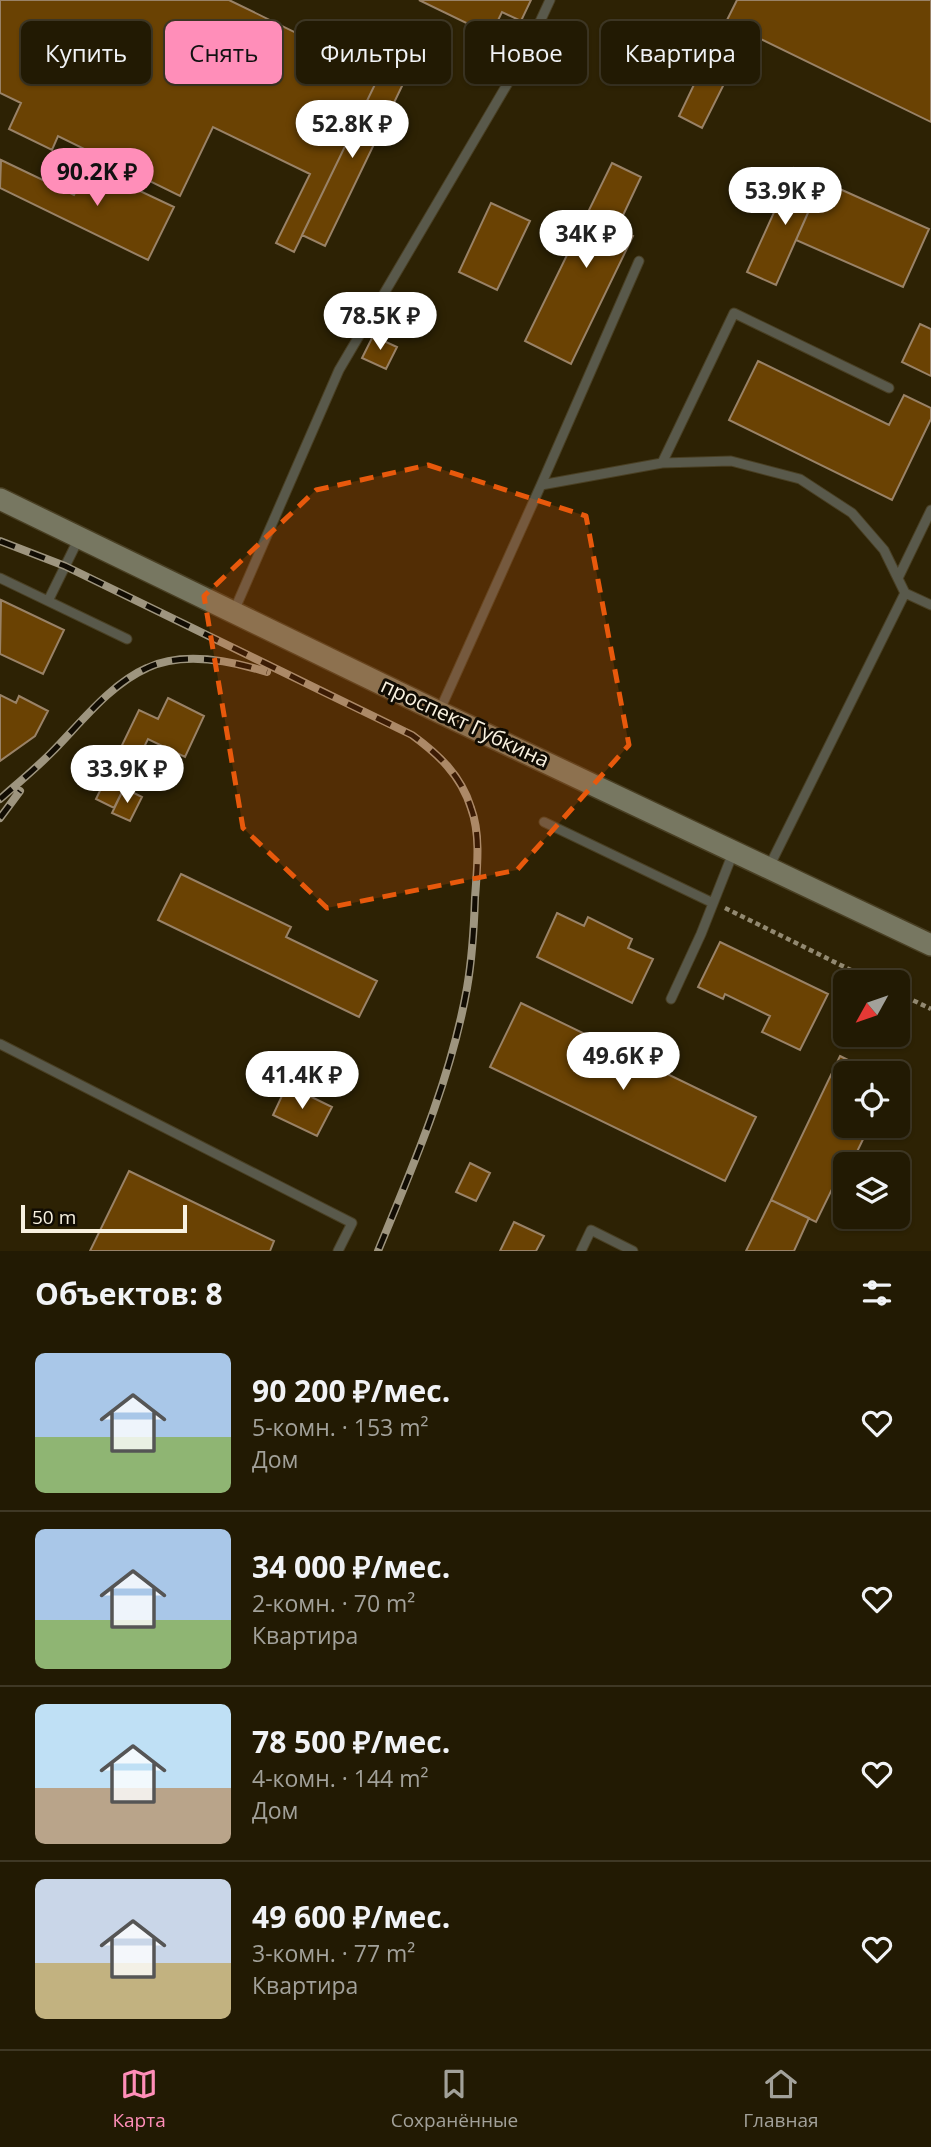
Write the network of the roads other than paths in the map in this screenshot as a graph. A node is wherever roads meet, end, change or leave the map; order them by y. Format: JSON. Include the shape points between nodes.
{"nodes":[{"id":1,"x":550,"y":0,"type":"edge"},
{"id":2,"x":639,"y":261,"type":"dead end"},
{"id":3,"x":888,"y":388,"type":"dead end"},
{"id":4,"x":663,"y":463,"type":"junction"},
{"id":5,"x":541,"y":485,"type":"junction"},
{"id":6,"x":0,"y":499,"type":"edge"},
{"id":7,"x":931,"y":510,"type":"edge"},
{"id":8,"x":79,"y":538,"type":"junction"},
{"id":9,"x":899,"y":576,"type":"junction"},
{"id":10,"x":0,"y":578,"type":"edge"},
{"id":11,"x":905,"y":593,"type":"junction"},
{"id":12,"x":48,"y":601,"type":"junction"},
{"id":13,"x":931,"y":606,"type":"edge"},
{"id":14,"x":233,"y":613,"type":"junction"},
{"id":15,"x":127,"y":639,"type":"dead end"},
{"id":16,"x":439,"y":712,"type":"junction"},
{"id":17,"x":544,"y":822,"type":"dead end"},
{"id":18,"x":735,"y":850,"type":"junction"},
{"id":19,"x":769,"y":867,"type":"junction"},
{"id":20,"x":713,"y":903,"type":"junction"},
{"id":21,"x":931,"y":944,"type":"edge"},
{"id":22,"x":671,"y":999,"type":"dead end"},
{"id":23,"x":0,"y":1044,"type":"edge"},
{"id":24,"x":338,"y":1251,"type":"edge"},
{"id":25,"x":581,"y":1251,"type":"edge"},
{"id":26,"x":633,"y":1251,"type":"edge"}],
"edges":[{"from":1,"to":14,"type":"lane","via":[[525,54],[339,370]]},
{"from":2,"to":5,"type":"lane"},
{"from":3,"to":4,"type":"lane","via":[[734,313]]},
{"from":4,"to":5,"type":"lane"},
{"from":4,"to":9,"type":"lane","via":[[731,461],[800,479],[852,513],[884,550]]},
{"from":5,"to":16,"type":"lane"},
{"from":6,"to":8,"type":"main road","name":"проспект Губкина"},
{"from":7,"to":9,"type":"lane"},
{"from":8,"to":12,"type":"lane"},
{"from":8,"to":14,"type":"main road","name":"проспект Губкина"},
{"from":9,"to":11,"type":"lane"},
{"from":10,"to":12,"type":"lane"},
{"from":11,"to":13,"type":"lane"},
{"from":11,"to":19,"type":"lane"},
{"from":12,"to":15,"type":"lane"},
{"from":14,"to":16,"type":"main road","name":"проспект Губкина"},
{"from":16,"to":18,"type":"main road","name":"проспект Губкина"},
{"from":17,"to":20,"type":"lane"},
{"from":18,"to":19,"type":"main road","name":"проспект Губкина"},
{"from":18,"to":20,"type":"lane"},
{"from":19,"to":21,"type":"main road","name":"проспект Губкина"},
{"from":20,"to":22,"type":"lane"},
{"from":23,"to":24,"type":"lane","via":[[352,1223]]},
{"from":25,"to":26,"type":"lane","via":[[591,1230]]}]}
